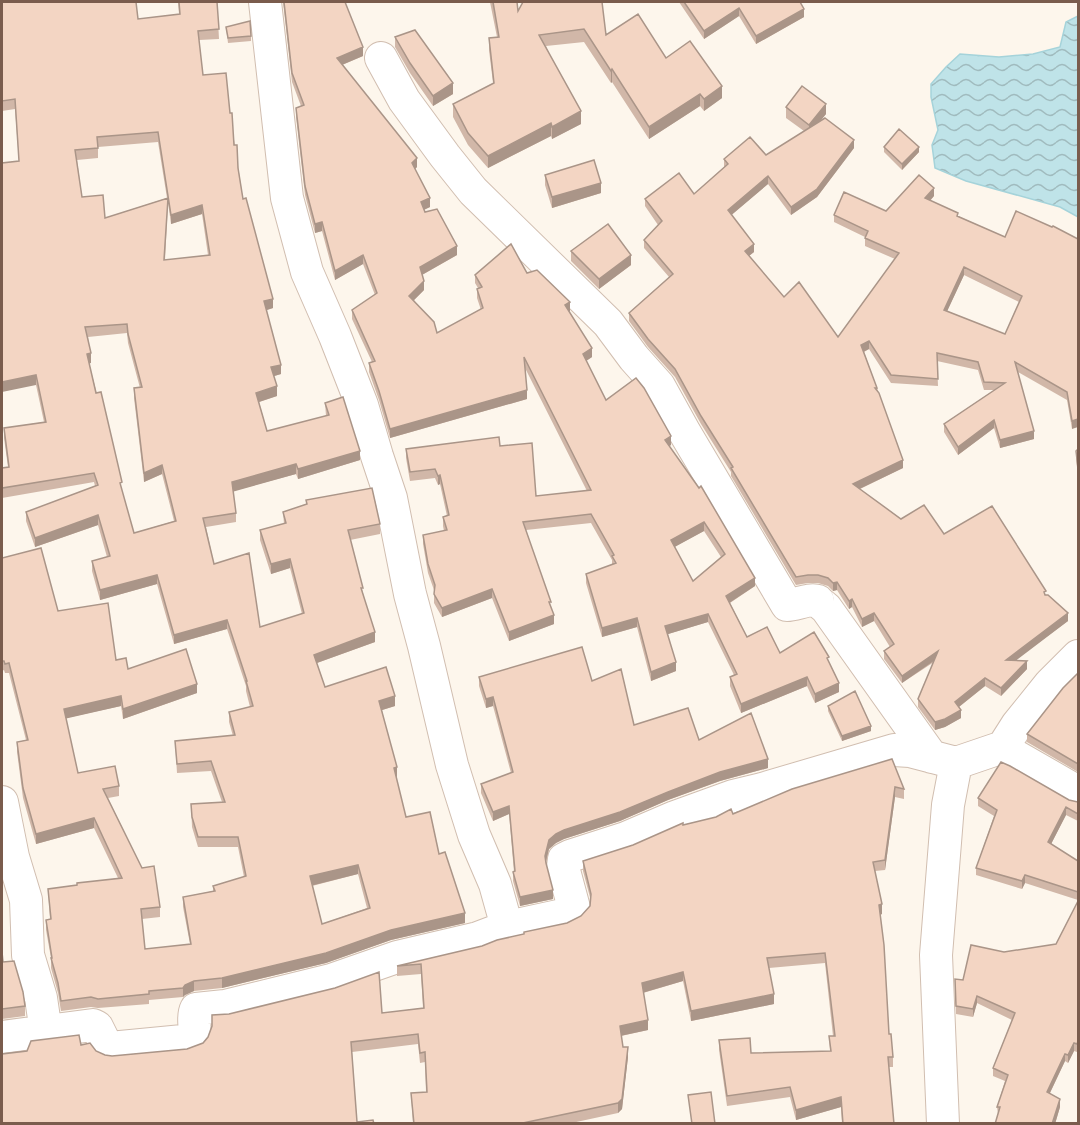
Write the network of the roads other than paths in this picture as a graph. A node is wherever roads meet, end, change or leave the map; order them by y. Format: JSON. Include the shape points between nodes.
{"nodes":[{"id":1,"x":265,"y":2,"type":"edge"},
{"id":2,"x":381,"y":58,"type":"dead end"},
{"id":3,"x":1078,"y":656,"type":"edge"},
{"id":4,"x":1003,"y":747,"type":"junction"},
{"id":5,"x":944,"y":760,"type":"junction"},
{"id":6,"x":1078,"y":792,"type":"edge"},
{"id":7,"x":2,"y":802,"type":"edge"},
{"id":8,"x":507,"y":927,"type":"junction"},
{"id":9,"x":46,"y":1032,"type":"junction"},
{"id":10,"x":2,"y":1037,"type":"edge"},
{"id":11,"x":943,"y":1124,"type":"edge"}],
"edges":[{"from":1,"to":8,"type":"street","via":[[287,198],[307,272],[362,405],[391,498],[452,765]]},
{"from":2,"to":5,"type":"street","via":[[404,100],[473,191],[608,323],[659,386],[787,605],[818,601],[826,608]]},
{"from":3,"to":4,"type":"street","via":[[1050,684]]},
{"from":4,"to":5,"type":"street"},
{"from":4,"to":6,"type":"street"},
{"from":5,"to":8,"type":"street","via":[[894,750],[734,796],[570,856],[564,859],[563,867],[573,910]]},
{"from":5,"to":11,"type":"street","via":[[948,805],[936,955]]},
{"from":7,"to":9,"type":"street","via":[[26,900],[28,955]]},
{"from":8,"to":9,"type":"street","via":[[331,980],[225,1006],[196,1009],[192,1039],[110,1048],[93,1025]]},
{"from":9,"to":10,"type":"street"}]}
